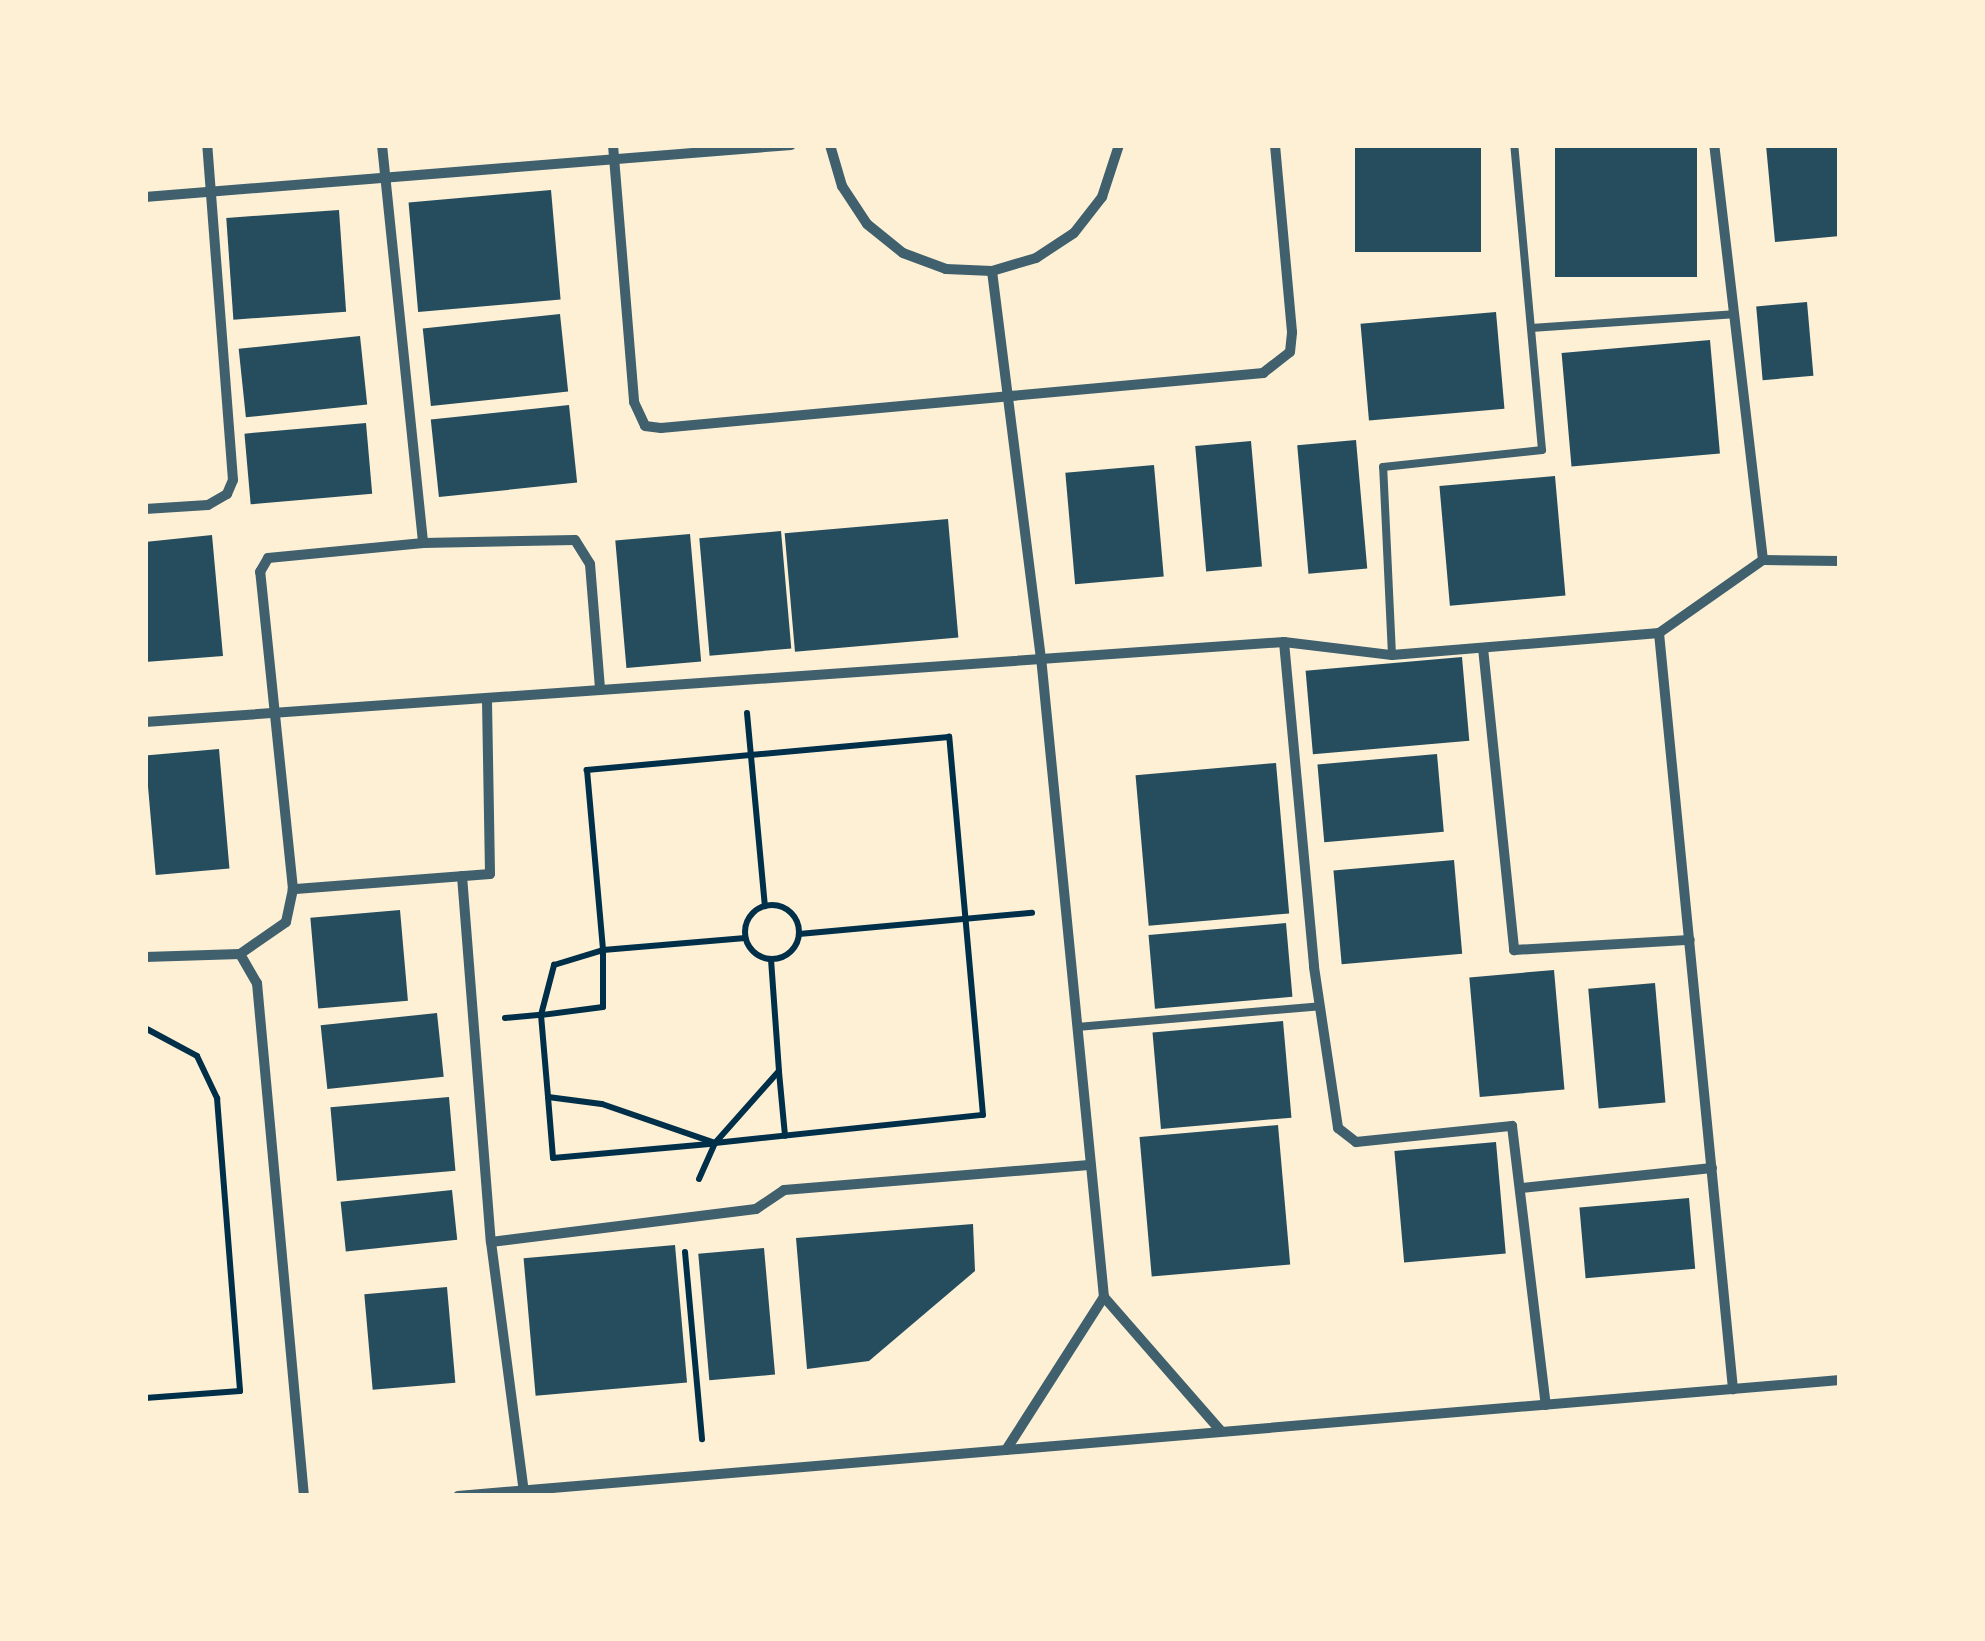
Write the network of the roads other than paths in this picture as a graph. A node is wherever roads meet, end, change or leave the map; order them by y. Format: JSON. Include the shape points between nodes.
{"nodes":[{"id":1,"x":207,"y":145,"type":"edge"},
{"id":2,"x":382,"y":145,"type":"edge"},
{"id":3,"x":613,"y":145,"type":"edge"},
{"id":4,"x":791,"y":145,"type":"edge"},
{"id":5,"x":830,"y":145,"type":"edge"},
{"id":6,"x":1118,"y":145,"type":"edge"},
{"id":7,"x":1275,"y":145,"type":"edge"},
{"id":8,"x":1514,"y":145,"type":"edge"},
{"id":9,"x":1714,"y":145,"type":"edge"},
{"id":10,"x":614,"y":160,"type":"junction"},
{"id":11,"x":384,"y":178,"type":"junction"},
{"id":12,"x":212,"y":192,"type":"junction"},
{"id":13,"x":145,"y":198,"type":"edge"},
{"id":14,"x":992,"y":271,"type":"junction"},
{"id":15,"x":1734,"y":314,"type":"junction"},
{"id":16,"x":1531,"y":328,"type":"junction"},
{"id":17,"x":1010,"y":396,"type":"junction"},
{"id":18,"x":145,"y":509,"type":"edge"},
{"id":19,"x":423,"y":543,"type":"junction"},
{"id":20,"x":1763,"y":560,"type":"junction"},
{"id":21,"x":1840,"y":560,"type":"edge"},
{"id":22,"x":1660,"y":634,"type":"junction"},
{"id":23,"x":1284,"y":642,"type":"junction"},
{"id":24,"x":1483,"y":648,"type":"junction"},
{"id":25,"x":1392,"y":655,"type":"junction"},
{"id":26,"x":1041,"y":657,"type":"junction"},
{"id":27,"x":600,"y":689,"type":"junction"},
{"id":28,"x":487,"y":700,"type":"junction"},
{"id":29,"x":278,"y":712,"type":"junction"},
{"id":30,"x":145,"y":722,"type":"edge"},
{"id":31,"x":462,"y":876,"type":"junction"},
{"id":32,"x":293,"y":889,"type":"junction"},
{"id":33,"x":1690,"y":940,"type":"junction"},
{"id":34,"x":240,"y":954,"type":"junction"},
{"id":35,"x":145,"y":957,"type":"edge"},
{"id":36,"x":1320,"y":1006,"type":"junction"},
{"id":37,"x":1077,"y":1027,"type":"junction"},
{"id":38,"x":1086,"y":1165,"type":"junction"},
{"id":39,"x":1712,"y":1168,"type":"junction"},
{"id":40,"x":1521,"y":1188,"type":"junction"},
{"id":41,"x":491,"y":1242,"type":"junction"},
{"id":42,"x":1104,"y":1297,"type":"junction"},
{"id":43,"x":1840,"y":1380,"type":"edge"},
{"id":44,"x":1733,"y":1390,"type":"junction"},
{"id":45,"x":1546,"y":1404,"type":"junction"},
{"id":46,"x":1222,"y":1431,"type":"junction"},
{"id":47,"x":1006,"y":1450,"type":"junction"},
{"id":48,"x":524,"y":1491,"type":"junction"},
{"id":49,"x":304,"y":1496,"type":"edge"},
{"id":50,"x":458,"y":1496,"type":"edge"}],
"edges":[{"from":1,"to":12,"type":"street"},
{"from":2,"to":11,"type":"street"},
{"from":3,"to":10,"type":"street"},
{"from":4,"to":10,"type":"street"},
{"from":5,"to":14,"type":"street","via":[[842,186],[859,212],[904,253],[946,269]]},
{"from":6,"to":14,"type":"street","via":[[1102,197],[1074,232],[1036,258]]},
{"from":7,"to":17,"type":"street","via":[[1292,332],[1281,364],[1264,374]]},
{"from":8,"to":16,"type":"lane"},
{"from":9,"to":15,"type":"street"},
{"from":10,"to":11,"type":"street"},
{"from":10,"to":17,"type":"street","via":[[634,402],[645,426]]},
{"from":11,"to":12,"type":"street"},
{"from":11,"to":19,"type":"street"},
{"from":12,"to":13,"type":"street"},
{"from":12,"to":18,"type":"street","via":[[233,480],[227,494],[208,504]]},
{"from":14,"to":17,"type":"street"},
{"from":15,"to":16,"type":"lane"},
{"from":15,"to":20,"type":"street"},
{"from":16,"to":25,"type":"lane","via":[[1542,450],[1382,467]]},
{"from":17,"to":26,"type":"street"},
{"from":19,"to":27,"type":"street","via":[[581,544],[590,564]]},
{"from":19,"to":29,"type":"street","via":[[262,562]]},
{"from":20,"to":21,"type":"street"},
{"from":20,"to":22,"type":"street"},
{"from":22,"to":24,"type":"street"},
{"from":22,"to":33,"type":"street"},
{"from":23,"to":25,"type":"street"},
{"from":23,"to":26,"type":"street"},
{"from":23,"to":36,"type":"street"},
{"from":24,"to":25,"type":"street"},
{"from":24,"to":33,"type":"street","via":[[1514,950]]},
{"from":26,"to":27,"type":"street"},
{"from":26,"to":37,"type":"street"},
{"from":27,"to":28,"type":"street"},
{"from":28,"to":29,"type":"street"},
{"from":28,"to":31,"type":"street","via":[[490,874]]},
{"from":29,"to":30,"type":"street"},
{"from":29,"to":32,"type":"street"},
{"from":31,"to":32,"type":"street"},
{"from":31,"to":41,"type":"street"},
{"from":32,"to":34,"type":"street","via":[[286,922]]},
{"from":33,"to":39,"type":"street"},
{"from":34,"to":35,"type":"street"},
{"from":34,"to":49,"type":"street","via":[[257,982],[263,1030]]},
{"from":36,"to":37,"type":"lane"},
{"from":36,"to":40,"type":"street","via":[[1342,1136],[1356,1142],[1512,1126]]},
{"from":37,"to":38,"type":"street"},
{"from":38,"to":41,"type":"street","via":[[784,1190],[756,1209]]},
{"from":38,"to":42,"type":"street"},
{"from":39,"to":40,"type":"street"},
{"from":39,"to":44,"type":"street"},
{"from":40,"to":45,"type":"street"},
{"from":41,"to":48,"type":"street"},
{"from":42,"to":46,"type":"street"},
{"from":42,"to":47,"type":"street"},
{"from":43,"to":44,"type":"street"},
{"from":44,"to":45,"type":"street"},
{"from":45,"to":46,"type":"street"},
{"from":46,"to":47,"type":"street"},
{"from":47,"to":48,"type":"street"},
{"from":48,"to":50,"type":"street"}]}
